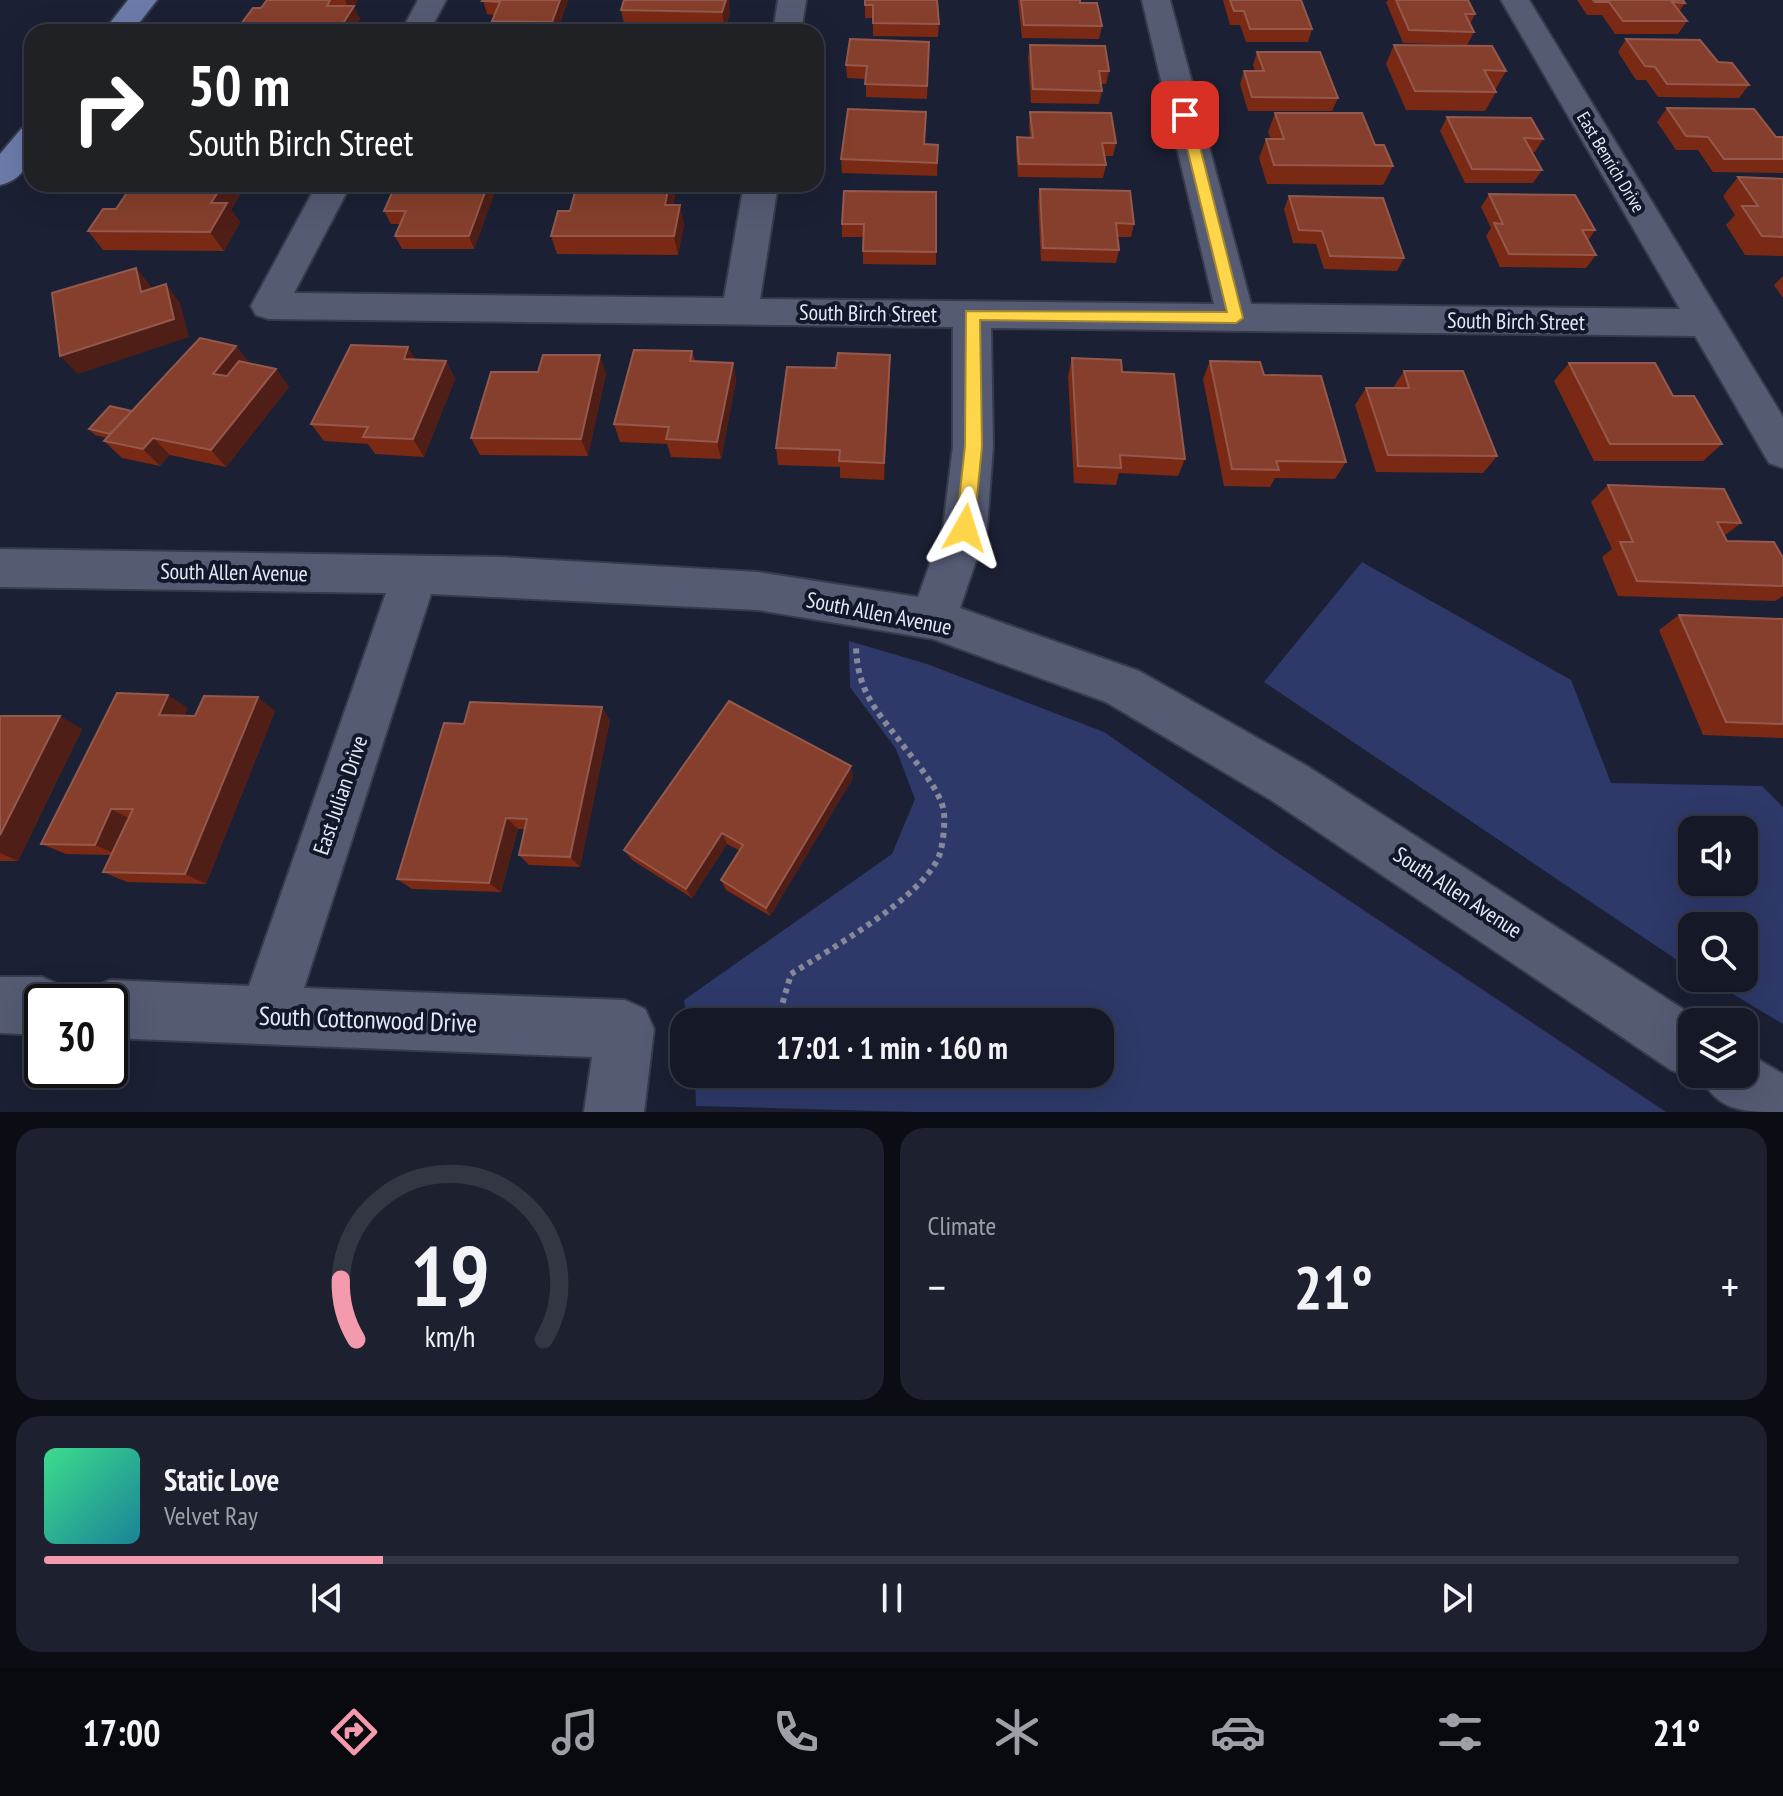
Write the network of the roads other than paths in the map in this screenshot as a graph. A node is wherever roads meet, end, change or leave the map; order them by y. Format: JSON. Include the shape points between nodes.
{"nodes":[{"id":1,"x":143,"y":0,"type":"edge"},
{"id":2,"x":432,"y":0,"type":"edge"},
{"id":3,"x":792,"y":0,"type":"edge"},
{"id":4,"x":1156,"y":0,"type":"edge"},
{"id":5,"x":1515,"y":0,"type":"edge"},
{"id":6,"x":124,"y":24,"type":"edge"},
{"id":7,"x":419,"y":24,"type":"edge"},
{"id":8,"x":788,"y":24,"type":"edge"},
{"id":9,"x":24,"y":146,"type":"edge"},
{"id":10,"x":0,"y":175,"type":"edge"},
{"id":11,"x":330,"y":192,"type":"edge"},
{"id":12,"x":760,"y":192,"type":"edge"},
{"id":13,"x":740,"y":312,"type":"junction"},
{"id":14,"x":972,"y":315,"type":"junction"},
{"id":15,"x":1236,"y":318,"type":"junction"},
{"id":16,"x":1707,"y":323,"type":"junction"},
{"id":17,"x":1783,"y":452,"type":"edge"},
{"id":18,"x":0,"y":568,"type":"edge"},
{"id":19,"x":414,"y":576,"type":"junction"},
{"id":20,"x":933,"y":619,"type":"junction"},
{"id":21,"x":0,"y":1005,"type":"edge"},
{"id":22,"x":24,"y":1006,"type":"edge"},
{"id":23,"x":128,"y":1010,"type":"edge"},
{"id":24,"x":267,"y":1015,"type":"junction"},
{"id":25,"x":1678,"y":1040,"type":"edge"},
{"id":26,"x":1751,"y":1088,"type":"edge"},
{"id":27,"x":1783,"y":1108,"type":"edge"},
{"id":28,"x":614,"y":1112,"type":"edge"}],
"edges":[{"from":1,"to":6,"type":"main road"},
{"from":2,"to":7,"type":"street"},
{"from":3,"to":8,"type":"street"},
{"from":4,"to":15,"type":"street"},
{"from":5,"to":16,"type":"street","name":"East Benrich Drive"},
{"from":9,"to":10,"type":"main road"},
{"from":11,"to":13,"type":"street","name":"South Birch Street","via":[[269,306]]},
{"from":12,"to":13,"type":"street"},
{"from":13,"to":14,"type":"street","name":"South Birch Street"},
{"from":14,"to":15,"type":"street","name":"South Birch Street"},
{"from":14,"to":20,"type":"street","via":[[973,446],[965,528]]},
{"from":15,"to":16,"type":"street","name":"South Birch Street"},
{"from":16,"to":17,"type":"street","name":"East Benrich Drive"},
{"from":18,"to":19,"type":"street","name":"South Allen Avenue"},
{"from":19,"to":20,"type":"street","name":"South Allen Avenue","via":[[758,591]]},
{"from":19,"to":24,"type":"street","name":"East Julian Drive"},
{"from":20,"to":25,"type":"street","name":"South Allen Avenue","via":[[1122,686],[1289,783]]},
{"from":21,"to":22,"type":"street"},
{"from":23,"to":24,"type":"street","name":"South Cottonwood Drive"},
{"from":24,"to":28,"type":"street","name":"South Cottonwood Drive","via":[[625,1029]]},
{"from":26,"to":27,"type":"street"}]}
